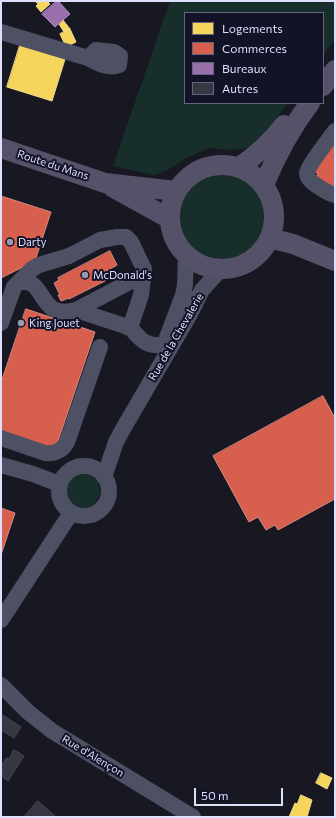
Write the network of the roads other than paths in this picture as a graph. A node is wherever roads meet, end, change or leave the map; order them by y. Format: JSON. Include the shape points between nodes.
{"nodes":[{"id":1,"x":1,"y":32,"type":"edge"},
{"id":2,"x":88,"y":58,"type":"dead end"},
{"id":3,"x":335,"y":60,"type":"edge"},
{"id":4,"x":335,"y":70,"type":"edge"},
{"id":5,"x":324,"y":74,"type":"edge"},
{"id":6,"x":335,"y":80,"type":"edge"},
{"id":7,"x":324,"y":85,"type":"edge"},
{"id":8,"x":324,"y":90,"type":"edge"},
{"id":9,"x":300,"y":104,"type":"edge"},
{"id":10,"x":309,"y":104,"type":"edge"},
{"id":11,"x":335,"y":131,"type":"edge"},
{"id":12,"x":1,"y":148,"type":"edge"},
{"id":13,"x":239,"y":167,"type":"junction"},
{"id":14,"x":105,"y":182,"type":"junction"},
{"id":15,"x":264,"y":185,"type":"junction"},
{"id":16,"x":176,"y":191,"type":"junction"},
{"id":17,"x":335,"y":195,"type":"edge"},
{"id":18,"x":170,"y":219,"type":"junction"},
{"id":19,"x":270,"y":238,"type":"junction"},
{"id":20,"x":186,"y":255,"type":"junction"},
{"id":21,"x":335,"y":261,"type":"edge"},
{"id":22,"x":221,"y":269,"type":"junction"},
{"id":23,"x":143,"y":275,"type":"junction"},
{"id":24,"x":18,"y":283,"type":"junction"},
{"id":25,"x":76,"y":310,"type":"junction"},
{"id":26,"x":1,"y":323,"type":"edge"},
{"id":27,"x":129,"y":326,"type":"junction"},
{"id":28,"x":164,"y":345,"type":"junction"},
{"id":29,"x":100,"y":347,"type":"dead end"},
{"id":30,"x":147,"y":386,"type":"junction"},
{"id":31,"x":1,"y":438,"type":"edge"},
{"id":32,"x":116,"y":442,"type":"junction"},
{"id":33,"x":1,"y":465,"type":"edge"},
{"id":34,"x":86,"y":466,"type":"junction"},
{"id":35,"x":104,"y":477,"type":"junction"},
{"id":36,"x":60,"y":484,"type":"junction"},
{"id":37,"x":71,"y":513,"type":"junction"},
{"id":38,"x":1,"y":620,"type":"edge"},
{"id":39,"x":1,"y":685,"type":"edge"},
{"id":40,"x":193,"y":817,"type":"edge"}],
"edges":[{"from":1,"to":2,"type":"street"},
{"from":3,"to":5,"type":"main road"},
{"from":4,"to":7,"type":"main road"},
{"from":6,"to":8,"type":"street"},
{"from":9,"to":13,"type":"main road","via":[[271,142]]},
{"from":10,"to":15,"type":"main road","via":[[281,148]]},
{"from":11,"to":17,"type":"street","via":[[307,173],[313,183]]},
{"from":12,"to":14,"type":"main road","name":"Route du Mans"},
{"from":13,"to":15,"type":"main road","via":[[253,174]]},
{"from":13,"to":16,"type":"main road","via":[[221,164],[203,168],[188,177]]},
{"from":14,"to":16,"type":"main road","name":"Route du Mans"},
{"from":14,"to":18,"type":"main road","name":"Route du Mans"},
{"from":15,"to":19,"type":"main road","via":[[275,210]]},
{"from":16,"to":18,"type":"main road","via":[[171,204]]},
{"from":18,"to":20,"type":"main road","via":[[172,232]]},
{"from":19,"to":21,"type":"main road","via":[[293,244]]},
{"from":19,"to":22,"type":"main road","via":[[262,251],[251,261]]},
{"from":20,"to":22,"type":"main road","via":[[196,263]]},
{"from":20,"to":28,"type":"street","name":"Rue de la Chevalerie","via":[[183,294]]},
{"from":22,"to":30,"type":"street","name":"Rue de la Chevalerie","via":[[202,290]]},
{"from":23,"to":24,"type":"street","via":[[144,269],[131,242],[126,237],[118,237],[100,240],[69,256],[39,265]]},
{"from":23,"to":25,"type":"street"},
{"from":23,"to":27,"type":"street","via":[[141,295]]},
{"from":24,"to":25,"type":"street","via":[[31,282],[44,302],[54,310]]},
{"from":24,"to":26,"type":"street","via":[[11,293]]},
{"from":25,"to":27,"type":"street"},
{"from":27,"to":28,"type":"street","via":[[142,342],[155,346]]},
{"from":28,"to":30,"type":"street","name":"Rue de la Chevalerie"},
{"from":29,"to":31,"type":"street","via":[[64,448],[52,454],[45,453]]},
{"from":30,"to":32,"type":"street","name":"Rue de la Chevalerie"},
{"from":32,"to":34,"type":"street","name":"Rue de la Chevalerie"},
{"from":32,"to":35,"type":"street","name":"Rue de la Chevalerie"},
{"from":33,"to":36,"type":"street"},
{"from":34,"to":35,"type":"street","via":[[96,469]]},
{"from":34,"to":36,"type":"street","via":[[69,470]]},
{"from":35,"to":37,"type":"street","via":[[108,483],[108,497],[101,509],[84,516]]},
{"from":36,"to":37,"type":"street","via":[[60,501]]},
{"from":37,"to":38,"type":"street"},
{"from":39,"to":40,"type":"street","name":"Rue d'Alençon","via":[[52,731]]}]}
